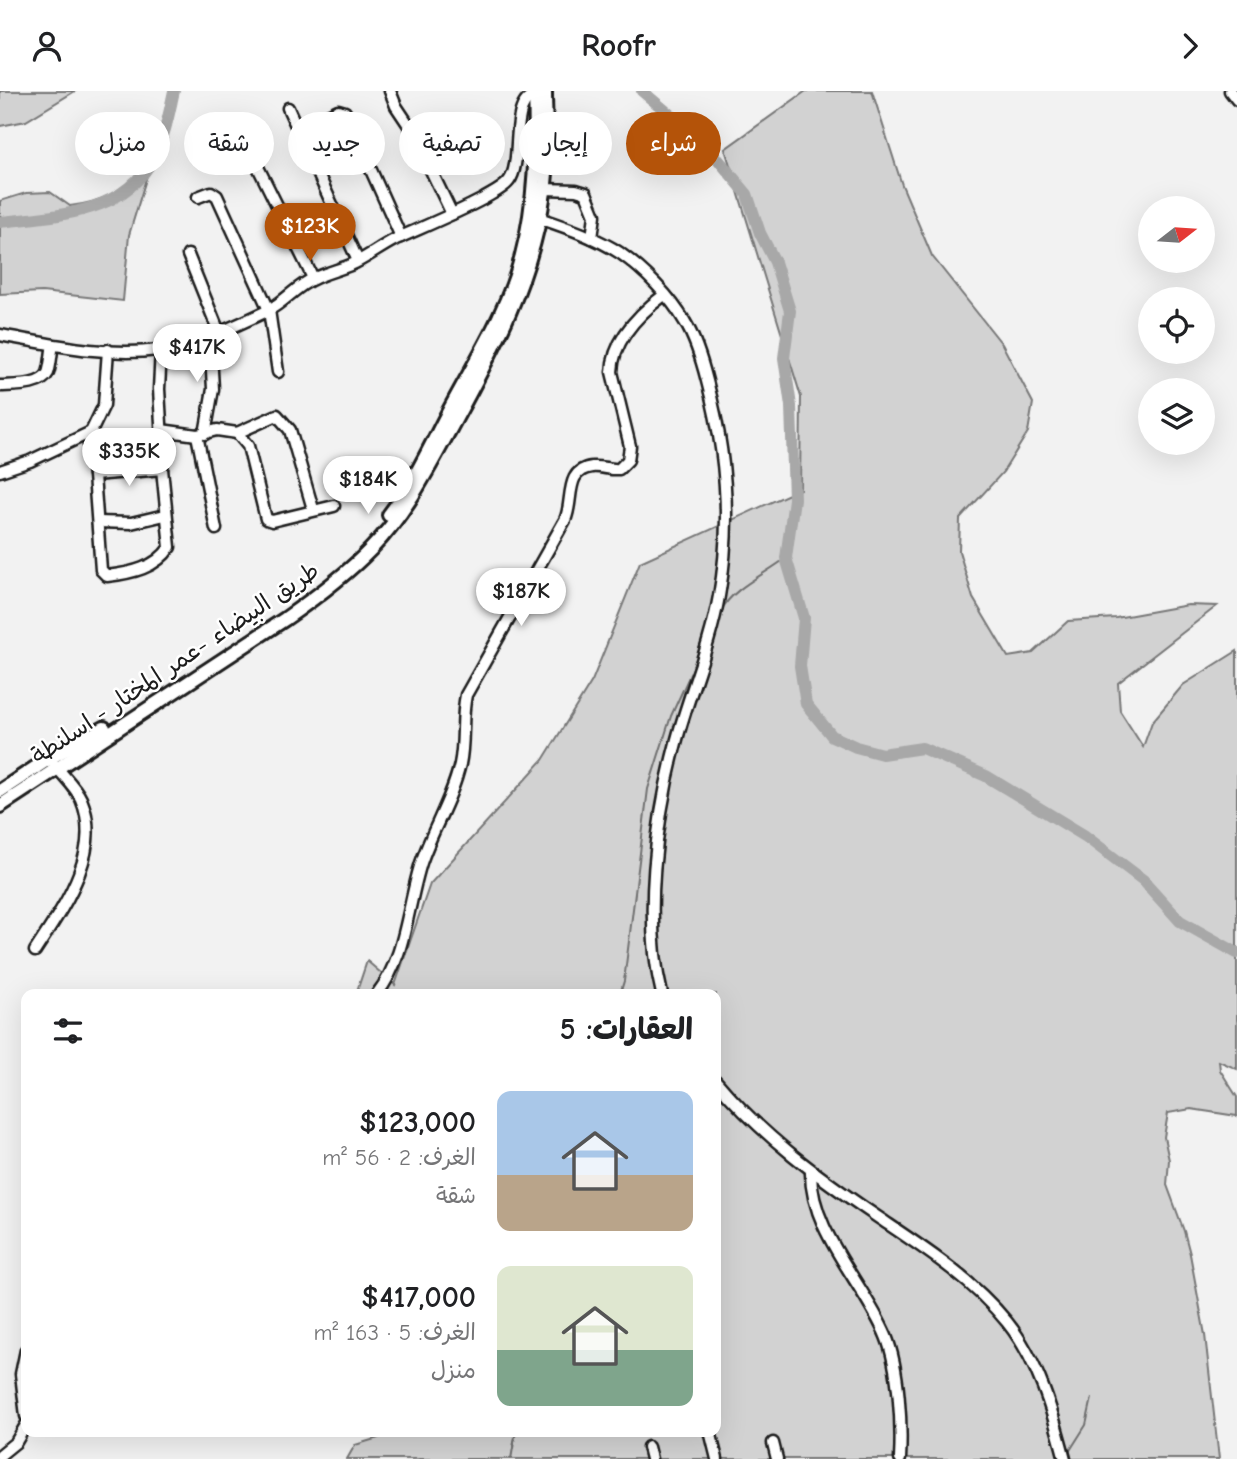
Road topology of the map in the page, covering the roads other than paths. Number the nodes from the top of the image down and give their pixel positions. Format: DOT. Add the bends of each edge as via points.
graph roads {
  1 [pos="390,91"];
  2 [pos="1230,91"];
  3 [pos="540,93"];
  4 [pos="1237,100"];
  5 [pos="288,108"];
  6 [pos="290,112"];
  7 [pos="262,175"];
  8 [pos="319,175"];
  9 [pos="373,175"];
  10 [pos="544,190"];
  11 [pos="198,197"];
  12 [pos="452,214"];
  13 [pos="535,217"];
  14 [pos="401,237"];
  15 [pos="592,238"];
  16 [pos="188,255"];
  17 [pos="358,261"];
  18 [pos="313,278"];
  19 [pos="664,295"];
  20 [pos="269,310"];
  21 [pos="215,334"];
  22 [pos="0,335"];
  23 [pos="53,345"];
  24 [pos="108,350"];
  25 [pos="161,350"];
  26 [pos="278,372"];
  27 [pos="0,386"];
  28 [pos="161,430"];
  29 [pos="90,432"];
  30 [pos="237,433"];
  31 [pos="201,435"];
  32 [pos="162,469"];
  33 [pos="0,471"];
  34 [pos="94,475"];
  35 [pos="334,506"];
  36 [pos="313,509"];
  37 [pos="165,515"];
  38 [pos="98,522"];
  39 [pos="216,529"];
  40 [pos="53,763"];
  41 [pos="0,791"];
  42 [pos="0,806"];
  43 [pos="35,951"];
  44 [pos="381,989"];
  45 [pos="661,989"];
  46 [pos="721,1087"];
  47 [pos="811,1170"];
  48 [pos="21,1434"];
  49 [pos="712,1437"];
  50 [pos="773,1443"];
  51 [pos="648,1447"];
  52 [pos="0,1455"];
  53 [pos="651,1459"];
  54 [pos="717,1459"];
  55 [pos="776,1459"];
  56 [pos="900,1459"];
  57 [pos="1065,1459"];
  1 -- 12 [label="street"];
  2 -- 4 [label="street"];
  3 -- 10 [label="main road, طريق البيضاء -عمر المختار - اسلنطة"];
  3 -- 12 [label="street" via="521,108 509,182"];
  3 -- 13 [label="main road, طريق البيضاء -عمر المختار - اسلنطة"];
  5 -- 6 [label="street"];
  7 -- 18 [label="street"];
  8 -- 17 [label="street"];
  9 -- 14 [label="street"];
  10 -- 13 [label="main road, طريق البيضاء -عمر المختار - اسلنطة"];
  10 -- 15 [label="street" via="586,193 596,215"];
  11 -- 20 [label="street" via="211,192 217,196"];
  12 -- 14 [label="street"];
  13 -- 15 [label="street"];
  13 -- 40 [label="main road, طريق البيضاء -عمر المختار - اسلنطة" via="513,285 492,329 406,491 364,546 279,615"];
  14 -- 17 [label="street"];
  15 -- 19 [label="street" via="622,254"];
  16 -- 21 [label="street"];
  17 -- 18 [label="street"];
  18 -- 20 [label="street"];
  19 -- 44 [label="street" via="644,310 612,359 630,446 628,460 620,469 588,467 572,479 565,520 466,695 459,768 421,862 394,970"];
  19 -- 45 [label="street" via="685,320 702,359 726,494 720,594 676,742 659,821 654,937"];
  20 -- 21 [label="street"];
  20 -- 26 [label="street"];
  21 -- 25 [label="street"];
  21 -- 31 [label="street" via="213,389"];
  22 -- 23 [label="street"];
  23 -- 24 [label="street"];
  23 -- 27 [label="street" via="43,380"];
  24 -- 25 [label="street"];
  24 -- 29 [label="street" via="104,405"];
  25 -- 28 [label="street"];
  28 -- 31 [label="street"];
  28 -- 32 [label="street"];
  29 -- 33 [label="street"];
  29 -- 34 [label="street"];
  30 -- 31 [label="street" via="217,430"];
  30 -- 36 [label="street" via="248,446 266,519"];
  30 -- 36 [label="street" via="277,415 290,430"];
  31 -- 39 [label="street"];
  32 -- 34 [label="street"];
  32 -- 37 [label="street"];
  34 -- 38 [label="street"];
  35 -- 36 [label="street"];
  37 -- 38 [label="street" via="131,523"];
  37 -- 38 [label="street" via="171,541 164,555 153,565 107,576 101,570"];
  40 -- 41 [label="main road, طريق البيضاء -عمر المختار - اسلنطة"];
  40 -- 42 [label="main road, طريق البيضاء -عمر المختار - اسلنطة"];
  40 -- 43 [label="street" via="82,802 86,842 72,893"];
  46 -- 47 [label="street" via="751,1120"];
  47 -- 56 [label="street" via="823,1222 886,1337 895,1373"];
  47 -- 57 [label="street" via="964,1278 1008,1323 1035,1369"];
  48 -- 52 [label="street"];
  49 -- 54 [label="street"];
  50 -- 55 [label="street"];
  51 -- 53 [label="street"];
}
